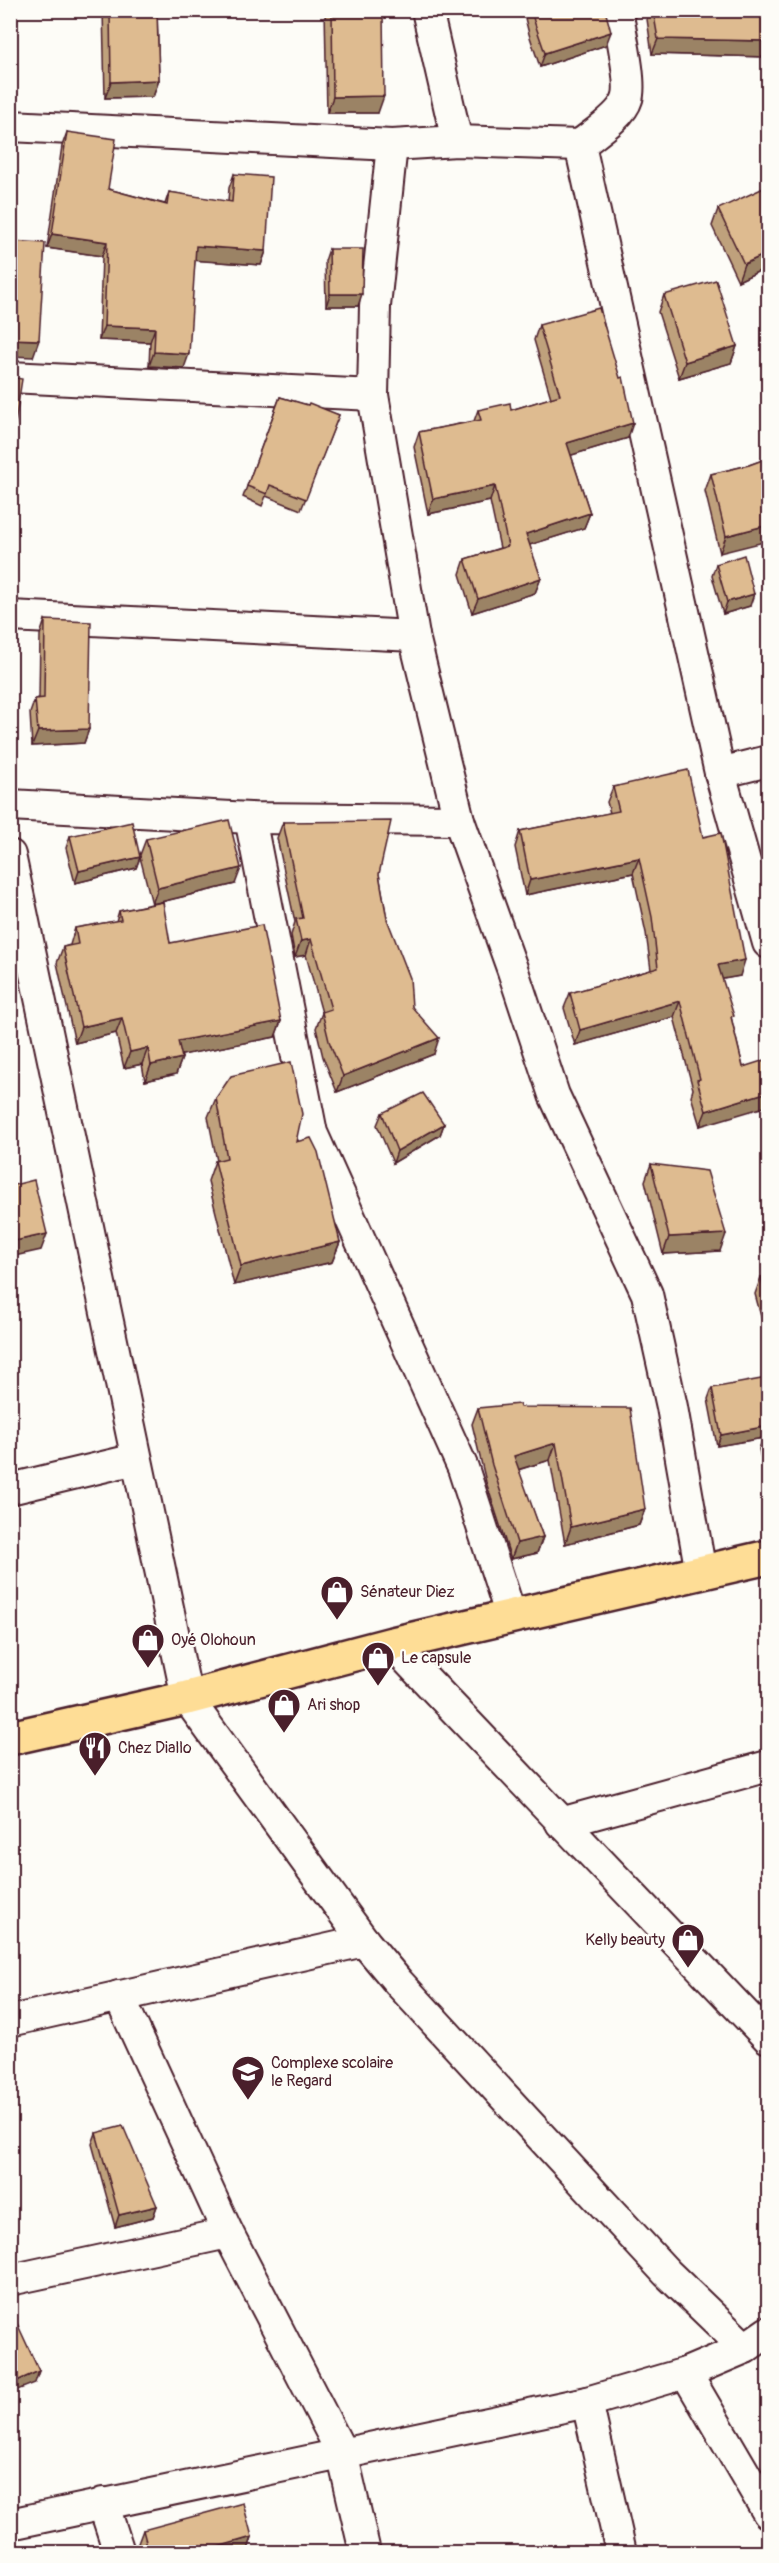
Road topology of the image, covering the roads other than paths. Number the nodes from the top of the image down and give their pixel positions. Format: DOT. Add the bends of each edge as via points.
graph roads {
  1 [pos="427,10"];
  2 [pos="617,10"];
  3 [pos="10,126"];
  4 [pos="457,141"];
  5 [pos="392,145"];
  6 [pos="580,145"];
  7 [pos="10,377"];
  8 [pos="373,396"];
  9 [pos="10,616"];
  10 [pos="414,636"];
  11 [pos="768,761"];
  12 [pos="720,773"];
  13 [pos="10,805"];
  14 [pos="250,818"];
  15 [pos="459,820"];
  16 [pos="10,855"];
  17 [pos="768,943"];
  18 [pos="136,1459"];
  19 [pos="10,1489"];
  20 [pos="768,1557"];
  21 [pos="701,1573"];
  22 [pos="511,1616"];
  23 [pos="392,1644"];
  24 [pos="187,1698"];
  25 [pos="10,1738"];
  26 [pos="768,1766"];
  27 [pos="561,1823"];
  28 [pos="364,1941"];
  29 [pos="118,1996"];
  30 [pos="756,2007"];
  31 [pos="10,2021"];
  32 [pos="768,2038"];
  33 [pos="228,2233"];
  34 [pos="10,2280"];
  35 [pos="757,2340"];
  36 [pos="686,2373"];
  37 [pos="588,2402"];
  38 [pos="342,2453"];
  39 [pos="103,2503"];
  40 [pos="768,2513"];
  41 [pos="10,2524"];
  42 [pos="119,2553"];
  43 [pos="365,2553"];
  44 [pos="621,2553"];
  1 -- 4 [label="street"];
  2 -- 6 [label="street" via="628,99 608,123"];
  3 -- 5 [label="street"];
  4 -- 5 [label="street"];
  4 -- 6 [label="street"];
  5 -- 8 [label="street" via="375,306"];
  6 -- 12 [label="street"];
  7 -- 8 [label="street"];
  8 -- 10 [label="street"];
  9 -- 10 [label="street"];
  10 -- 15 [label="street"];
  11 -- 12 [label="street"];
  12 -- 17 [label="street"];
  13 -- 14 [label="street"];
  14 -- 15 [label="street"];
  14 -- 22 [label="street" via="312,1133 464,1468"];
  15 -- 21 [label="street" via="554,1095 647,1294 672,1407"];
  16 -- 18 [label="street"];
  18 -- 19 [label="street"];
  18 -- 24 [label="street"];
  20 -- 21 [label="main road"];
  21 -- 22 [label="main road"];
  22 -- 23 [label="main road"];
  23 -- 24 [label="main road"];
  23 -- 27 [label="street"];
  24 -- 25 [label="main road"];
  24 -- 28 [label="street"];
  26 -- 27 [label="street"];
  27 -- 30 [label="street"];
  28 -- 29 [label="street"];
  28 -- 35 [label="street" via="667,2273"];
  29 -- 31 [label="street"];
  29 -- 33 [label="street"];
  30 -- 32 [label="street"];
  33 -- 34 [label="street"];
  33 -- 38 [label="street"];
  35 -- 36 [label="street"];
  36 -- 37 [label="street"];
  36 -- 40 [label="street"];
  37 -- 38 [label="street"];
  37 -- 44 [label="street"];
  38 -- 39 [label="street"];
  38 -- 43 [label="street"];
  39 -- 41 [label="street"];
  39 -- 42 [label="street"];
}
